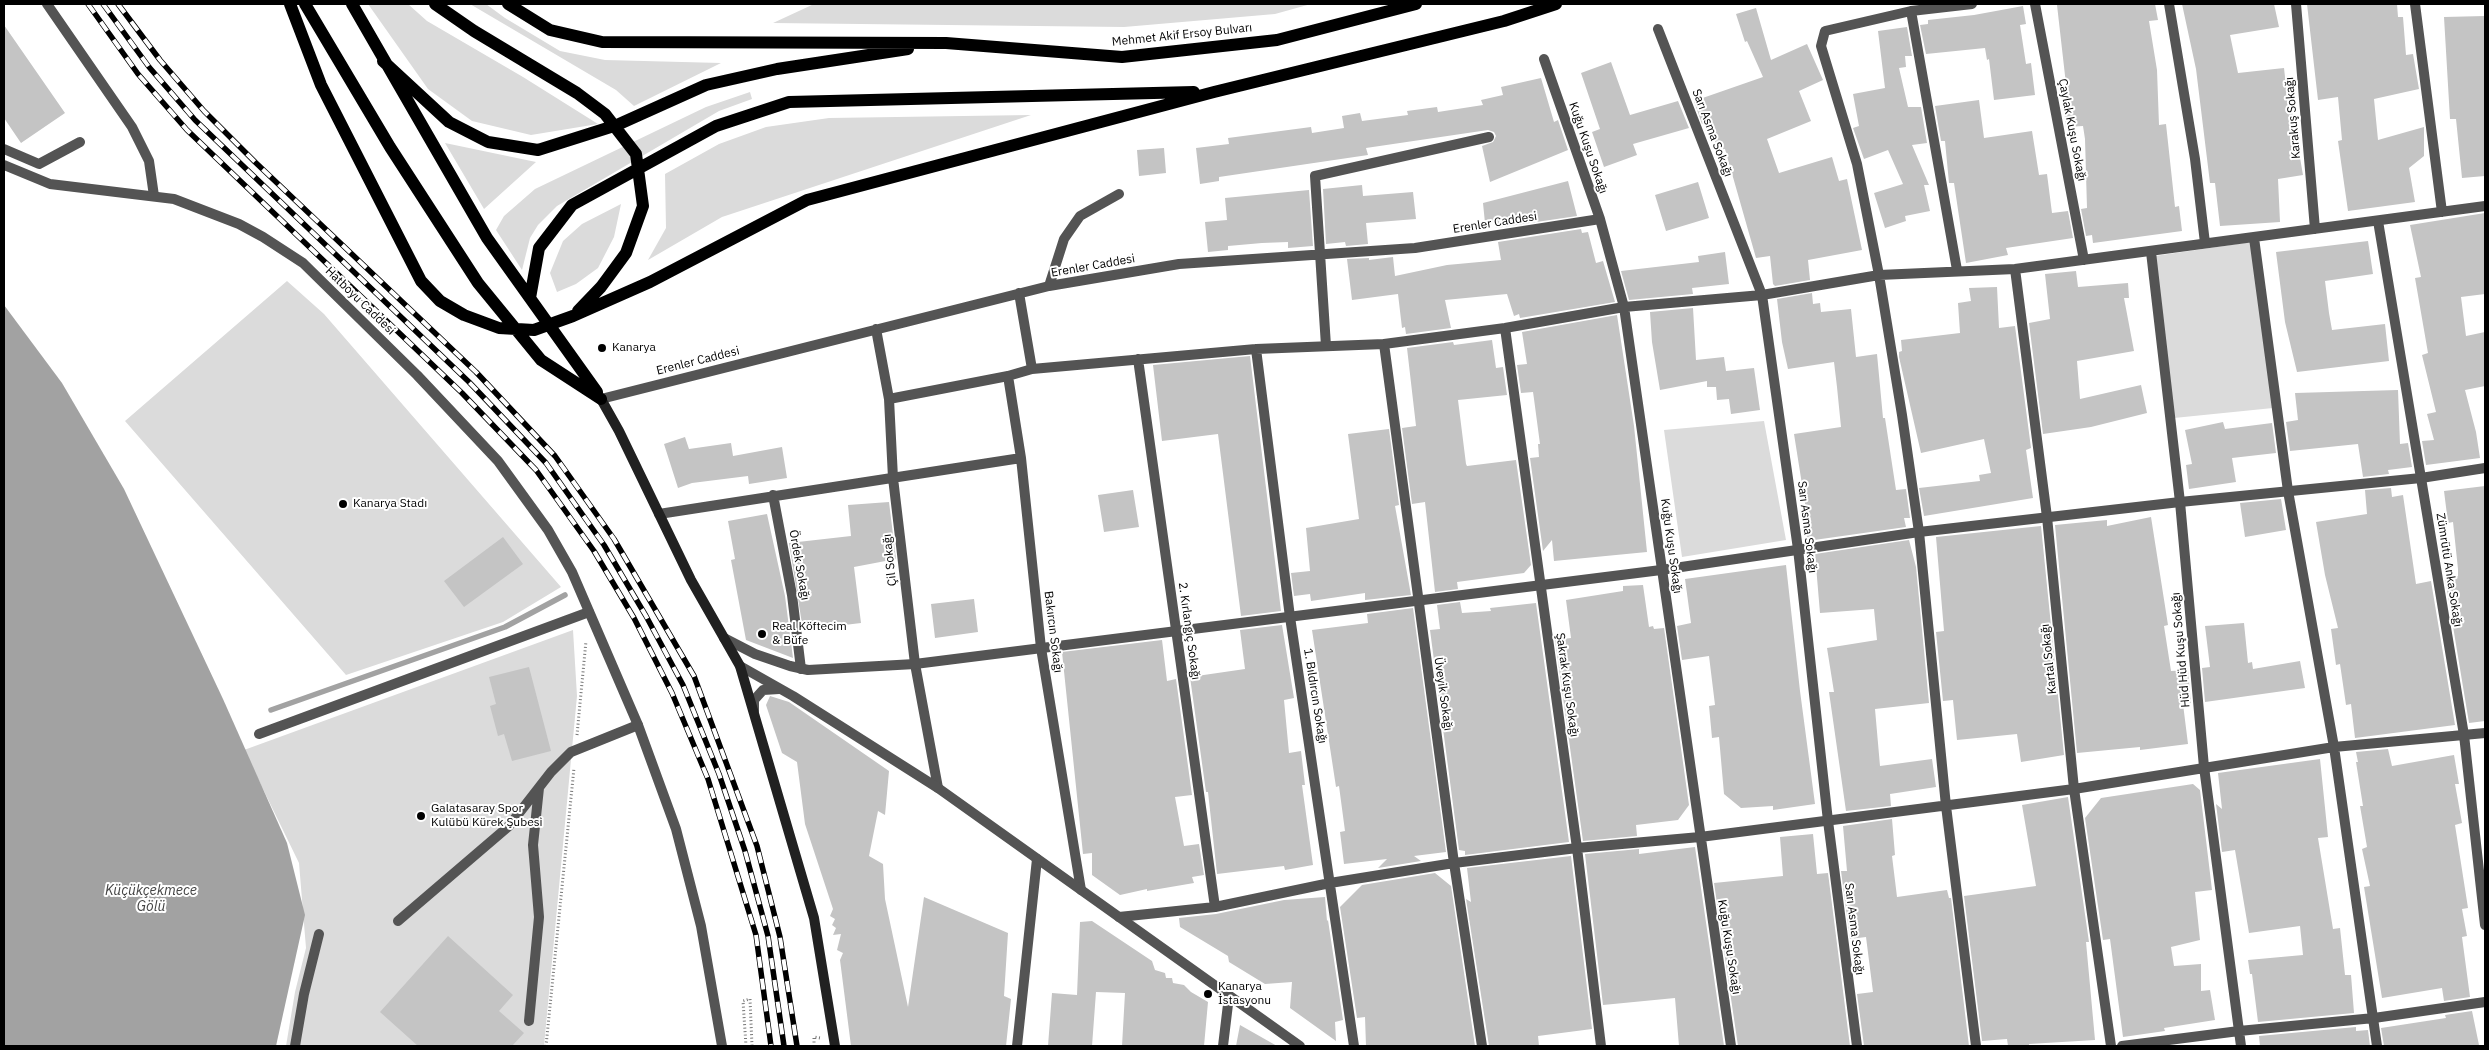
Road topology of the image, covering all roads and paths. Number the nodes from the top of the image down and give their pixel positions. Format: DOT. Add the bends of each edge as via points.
graph roads {
  1 [pos="47,4"];
  2 [pos="290,4"];
  3 [pos="305,4"];
  4 [pos="352,4"];
  5 [pos="435,4"];
  6 [pos="508,4"];
  7 [pos="1416,4"];
  8 [pos="1556,4"];
  9 [pos="1972,4"];
  10 [pos="2035,4"];
  11 [pos="2169,4"];
  12 [pos="2296,4"];
  13 [pos="2415,4"];
  14 [pos="1912,11"];
  15 [pos="1658,28"];
  16 [pos="946,44"];
  17 [pos="1544,59"];
  18 [pos="383,61"];
  19 [pos="1214,92"];
  20 [pos="1489,137"];
  21 [pos="80,142"];
  22 [pos="4,149"];
  23 [pos="4,165"];
  24 [pos="1119,194"];
  25 [pos="154,196"];
  26 [pos="2485,206"];
  27 [pos="2442,212"];
  28 [pos="1600,219"];
  29 [pos="2378,221"];
  30 [pos="2315,230"];
  31 [pos="2254,238"];
  32 [pos="2205,243"];
  33 [pos="2151,252"];
  34 [pos="1320,254"];
  35 [pos="2084,260"];
  36 [pos="2016,269"];
  37 [pos="1957,270"];
  38 [pos="1879,275"];
  39 [pos="1049,286"];
  40 [pos="1019,293"];
  41 [pos="1762,295"];
  42 [pos="530,298"];
  43 [pos="1624,307"];
  44 [pos="573,316"];
  45 [pos="1505,328"];
  46 [pos="876,329"];
  47 [pos="1384,344"];
  48 [pos="1326,346"];
  49 [pos="1256,349"];
  50 [pos="1138,359"];
  51 [pos="1032,369"];
  52 [pos="1008,376"];
  53 [pos="601,398"];
  54 [pos="889,399"];
  55 [pos="1021,458"];
  56 [pos="2485,468"];
  57 [pos="894,478"];
  58 [pos="2422,478"];
  59 [pos="2288,491"];
  60 [pos="773,496"];
  61 [pos="2180,502"];
  62 [pos="659,514"];
  63 [pos="2047,518"];
  64 [pos="1919,532"];
  65 [pos="1798,549"];
  66 [pos="1662,570"];
  67 [pos="1540,585"];
  68 [pos="1417,601"];
  69 [pos="588,612"];
  70 [pos="1290,617"];
  71 [pos="1176,631"];
  72 [pos="724,638"];
  73 [pos="1041,648"];
  74 [pos="914,664"];
  75 [pos="740,666"];
  76 [pos="801,668"];
  77 [pos="782,690"];
  78 [pos="754,712"];
  79 [pos="638,725"];
  80 [pos="259,734"];
  81 [pos="2485,734"];
  82 [pos="2464,735"];
  83 [pos="2334,747"];
  84 [pos="576,750"];
  85 [pos="2204,767"];
  86 [pos="539,788"];
  87 [pos="938,788"];
  88 [pos="2074,789"];
  89 [pos="1946,806"];
  90 [pos="1828,821"];
  91 [pos="1700,837"];
  92 [pos="1577,848"];
  93 [pos="1037,859"];
  94 [pos="1454,863"];
  95 [pos="1330,883"];
  96 [pos="1081,890"];
  97 [pos="1214,907"];
  98 [pos="1119,917"];
  99 [pos="398,921"];
  100 [pos="2485,925"];
  101 [pos="319,934"];
  102 [pos="1230,996"];
  103 [pos="2485,1002"];
  104 [pos="2374,1018"];
  105 [pos="529,1021"];
  106 [pos="2239,1031"];
  107 [pos="814,1037"];
  108 [pos="295,1046"];
  109 [pos="546,1046"];
  110 [pos="722,1046"];
  111 [pos="746,1046"];
  112 [pos="752,1046"];
  113 [pos="814,1046"];
  114 [pos="835,1046"];
  115 [pos="1017,1046"];
  116 [pos="1223,1046"];
  117 [pos="1300,1046"];
  118 [pos="1354,1046"];
  119 [pos="1482,1046"];
  120 [pos="1601,1046"];
  121 [pos="1731,1046"];
  122 [pos="1857,1046"];
  123 [pos="1976,1046"];
  124 [pos="2111,1046"];
  125 [pos="2122,1046"];
  126 [pos="2241,1046"];
  127 [pos="2377,1046"];
  1 -- 25 [label="street" via="132,126 149,161"];
  2 -- 44 [label="main road" via="321,85 420,280 440,301 464,315 499,328 534,330"];
  3 -- 53 [label="main road" via="390,147 478,283 541,360"];
  4 -- 18 [label="main road"];
  5 -- 44 [label="main road" via="606,114 636,154 643,206 626,253 601,287"];
  6 -- 16 [label="main road" via="550,30 602,42"];
  7 -- 16 [label="main road, Mehmet Akif Ersoy Bulvarı" via="1277,40 1122,58"];
  8 -- 19 [label="main road" via="1504,21"];
  9 -- 14 [label="street"];
  10 -- 35 [label="street, Çaylak Kuşu Sokağı"];
  11 -- 32 [label="street" via="2195,159"];
  12 -- 30 [label="street, Karakuş Sokağı"];
  13 -- 27 [label="street"];
  14 -- 37 [label="street"];
  14 -- 38 [label="street" via="1825,31 1820,46 1857,164"];
  15 -- 41 [label="street, Sarı Asma Sokağı"];
  16 -- 18 [label="main road" via="777,70 706,86 617,125 538,150 488,142 449,122"];
  17 -- 28 [label="street, Kuğu Kuşu Sokağı"];
  18 -- 42 [label="main road" via="487,238"];
  19 -- 42 [label="main road" via="789,102 716,126 572,205 539,248"];
  19 -- 44 [label="main road" via="807,200 650,282"];
  20 -- 34 [label="street" via="1315,176"];
  21 -- 22 [label="street" via="39,164"];
  23 -- 25 [label="street, Hatboyu Caddesi" via="50,184"];
  24 -- 39 [label="street" via="1080,216 1064,239"];
  25 -- 69 [label="street, Hatboyu Caddesi" via="174,199 239,224 303,263 417,375 498,461 548,530 572,572"];
  26 -- 27 [label="street"];
  27 -- 29 [label="street"];
  28 -- 34 [label="street, Erenler Caddesi" via="1414,248"];
  28 -- 43 [label="street, Kuğu Kuşu Sokağı"];
  29 -- 30 [label="street"];
  29 -- 58 [label="street, Zümrütü Anka Sokağı"];
  30 -- 31 [label="street"];
  31 -- 32 [label="street"];
  31 -- 59 [label="street"];
  32 -- 33 [label="street"];
  33 -- 35 [label="street"];
  33 -- 61 [label="street, Hüd Hüd Kuşu Sokağı"];
  34 -- 39 [label="street, Erenler Caddesi" via="1179,264"];
  34 -- 48 [label="street"];
  35 -- 36 [label="street"];
  36 -- 37 [label="street"];
  36 -- 63 [label="street, Kartal Sokağı"];
  37 -- 38 [label="street"];
  38 -- 41 [label="street"];
  38 -- 64 [label="street"];
  39 -- 40 [label="street, Erenler Caddesi"];
  40 -- 46 [label="street, Erenler Caddesi"];
  40 -- 51 [label="street"];
  41 -- 43 [label="street"];
  41 -- 65 [label="street, Sarı Asma Sokağı"];
  42 -- 53 [label="main road"];
  43 -- 45 [label="street"];
  43 -- 66 [label="street, Kuğu Kuşu Sokağı"];
  45 -- 47 [label="street"];
  45 -- 67 [label="street, Şakrak Kuşu Sokağı"];
  46 -- 53 [label="street, Erenler Caddesi"];
  46 -- 54 [label="street, Çil Sokağı"];
  47 -- 48 [label="street"];
  47 -- 68 [label="street, Üveyik Sokağı"];
  48 -- 49 [label="street"];
  49 -- 50 [label="street"];
  49 -- 70 [label="street, 1. Bıldırcın Sokağı"];
  50 -- 51 [label="street"];
  50 -- 71 [label="street, 2. Kırlangıç Sokağı"];
  51 -- 52 [label="street"];
  52 -- 54 [label="street"];
  52 -- 55 [label="street, Bakırcın Sokağı"];
  53 -- 62 [label="main road"];
  54 -- 57 [label="street, Çil Sokağı"];
  55 -- 57 [label="street"];
  55 -- 73 [label="street, Bakırcın Sokağı"];
  56 -- 58 [label="street"];
  57 -- 60 [label="street"];
  57 -- 74 [label="street, Çil Sokağı"];
  58 -- 59 [label="street"];
  58 -- 82 [label="street, Zümrütü Anka Sokağı"];
  59 -- 61 [label="street"];
  59 -- 83 [label="street"];
  60 -- 62 [label="street"];
  60 -- 76 [label="street, Ördek Sokağı" via="792,595"];
  61 -- 63 [label="street"];
  61 -- 85 [label="street, Hüd Hüd Kuşu Sokağı"];
  62 -- 72 [label="main road"];
  63 -- 64 [label="street"];
  63 -- 88 [label="street, Kartal Sokağı"];
  64 -- 65 [label="street"];
  64 -- 89 [label="street"];
  65 -- 66 [label="street"];
  65 -- 90 [label="street, Sarı Asma Sokağı"];
  66 -- 67 [label="street"];
  66 -- 91 [label="street, Kuğu Kuşu Sokağı"];
  67 -- 68 [label="street"];
  67 -- 92 [label="street, Şakrak Kuşu Sokağı"];
  68 -- 70 [label="street"];
  68 -- 94 [label="street, Üveyik Sokağı"];
  69 -- 79 [label="street, Hatboyu Caddesi"];
  69 -- 80 [label="street"];
  69 -- 84 [label="path"];
  70 -- 71 [label="street"];
  70 -- 95 [label="street, 1. Bıldırcın Sokağı"];
  71 -- 73 [label="street"];
  71 -- 97 [label="street, 2. Kırlangıç Sokağı"];
  72 -- 75 [label="main road"];
  72 -- 76 [label="street" via="756,654"];
  73 -- 74 [label="street"];
  73 -- 96 [label="street, Bakırcın Sokağı"];
  74 -- 76 [label="street"];
  74 -- 87 [label="street, Çil Sokağı"];
  75 -- 77 [label="street"];
  75 -- 78 [label="main road"];
  77 -- 78 [label="street" via="763,690 754,700"];
  77 -- 87 [label="street"];
  78 -- 114 [label="main road" via="814,918"];
  79 -- 84 [label="street"];
  79 -- 110 [label="street, Hatboyu Caddesi" via="676,829 701,926"];
  81 -- 82 [label="street"];
  82 -- 83 [label="street"];
  82 -- 100 [label="street, Zümrütü Anka Sokağı"];
  83 -- 85 [label="street"];
  83 -- 104 [label="street"];
  84 -- 86 [label="street"];
  84 -- 109 [label="path"];
  85 -- 88 [label="street"];
  85 -- 106 [label="street, Hüd Hüd Kuşu Sokağı"];
  86 -- 99 [label="street" via="509,826"];
  86 -- 105 [label="street" via="533,845 539,916"];
  87 -- 93 [label="street"];
  88 -- 89 [label="street"];
  88 -- 124 [label="street, Kartal Sokağı"];
  89 -- 90 [label="street"];
  89 -- 123 [label="street"];
  90 -- 91 [label="street"];
  90 -- 122 [label="street, Sarı Asma Sokağı"];
  91 -- 92 [label="street"];
  91 -- 121 [label="street, Kuğu Kuşu Sokağı"];
  92 -- 94 [label="street"];
  92 -- 120 [label="street, Şakrak Kuşu Sokağı"];
  93 -- 96 [label="street"];
  93 -- 115 [label="street"];
  94 -- 95 [label="street"];
  94 -- 119 [label="street, Üveyik Sokağı"];
  95 -- 97 [label="street"];
  95 -- 118 [label="street, 1. Bıldırcın Sokağı"];
  96 -- 98 [label="street"];
  97 -- 98 [label="street"];
  98 -- 102 [label="street"];
  101 -- 108 [label="street"];
  102 -- 116 [label="street"];
  102 -- 117 [label="street"];
  103 -- 104 [label="street"];
  104 -- 106 [label="street"];
  104 -- 127 [label="street"];
  106 -- 125 [label="street"];
  106 -- 126 [label="street, Hüd Hüd Kuşu Sokağı"];
  107 -- 113 [label="path"];
  111 -- 112 [label="path" via="742,1001 750,999"];
}
